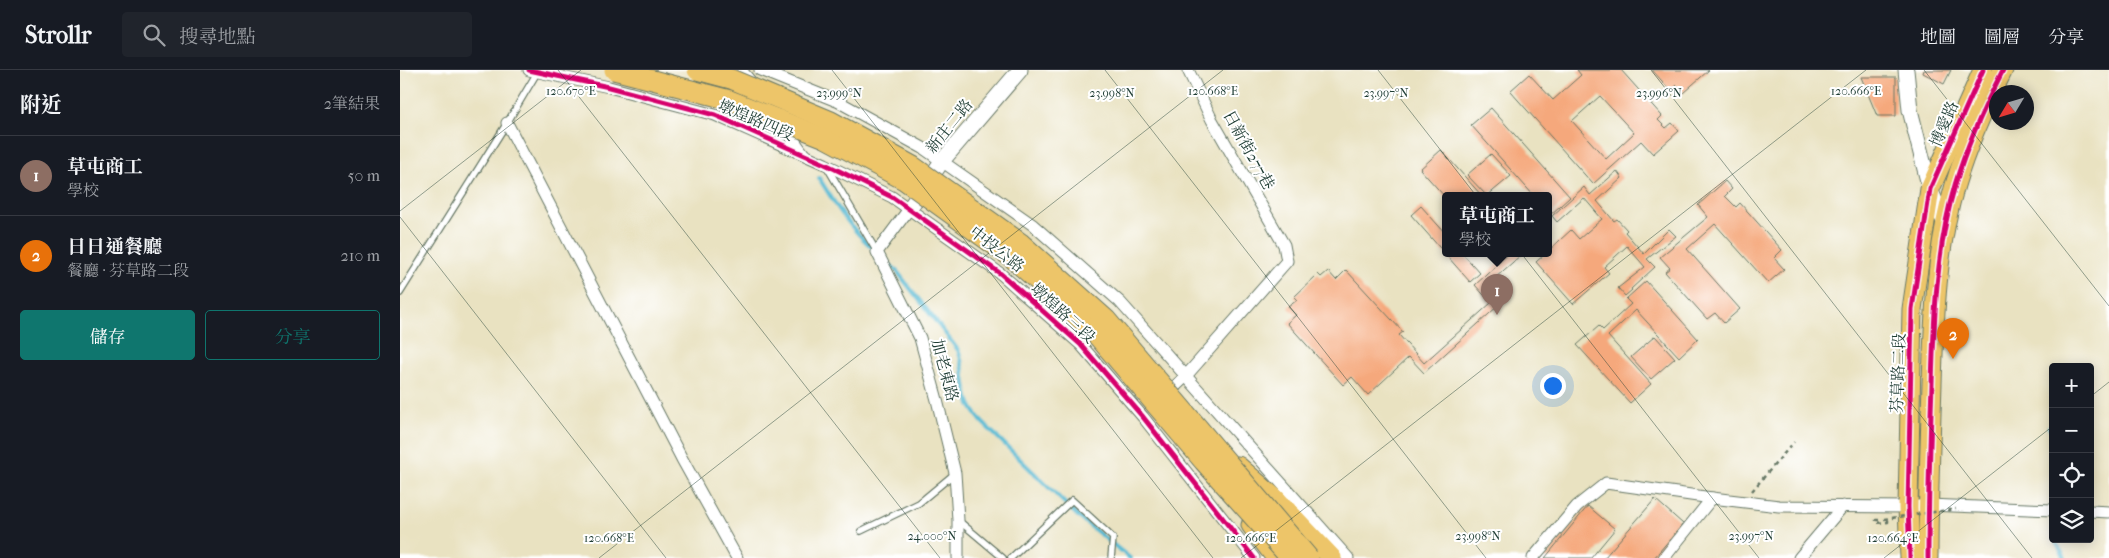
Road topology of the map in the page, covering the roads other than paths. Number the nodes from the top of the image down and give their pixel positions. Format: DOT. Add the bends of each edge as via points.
graph roads {
  1 [pos="614,70"];
  2 [pos="697,70"];
  3 [pos="741,70"];
  4 [pos="760,70"];
  5 [pos="1020,70"];
  6 [pos="1188,70"];
  7 [pos="1906,70"];
  8 [pos="1983,70"];
  9 [pos="2003,70"];
  10 [pos="535,71"];
  11 [pos="507,123"];
  12 [pos="804,154"];
  13 [pos="942,161"];
  14 [pos="825,164"];
  15 [pos="1930,189"];
  16 [pos="909,209"];
  17 [pos="1945,224"];
  18 [pos="877,252"];
  19 [pos="400,292"];
  20 [pos="1185,377"];
  21 [pos="1143,417"];
  22 [pos="1215,446"];
  23 [pos="1204,462"];
  24 [pos="954,473"];
  25 [pos="1712,498"];
  26 [pos="1928,505"];
  27 [pos="1843,506"];
  28 [pos="1908,506"];
  29 [pos="2049,510"];
  30 [pos="2094,511"];
  31 [pos="2109,512"];
  32 [pos="958,520"];
  33 [pos="861,532"];
  34 [pos="737,558"];
  35 [pos="958,558"];
  36 [pos="1003,558"];
  37 [pos="1011,558"];
  38 [pos="1112,558"];
  39 [pos="1254,558"];
  40 [pos="1276,558"];
  41 [pos="1290,558"];
  42 [pos="1309,558"];
  43 [pos="1332,558"];
  44 [pos="1348,558"];
  45 [pos="1533,558"];
  46 [pos="1664,558"];
  47 [pos="1799,558"];
  48 [pos="1910,558"];
  49 [pos="1928,558"];
  1 -- 23 [label="main road, 中投公路, bridge" via="730,100 825,138 904,180 1012,258 1093,331"];
  2 -- 22 [label="main road, 中投公路, bridge" via="731,79 831,121 913,166 1020,243 1106,319"];
  3 -- 12 [label="street"];
  4 -- 13 [label="street" via="839,102"];
  5 -- 13 [label="street, 新庄二路"];
  6 -- 20 [label="street, 日新街277巷" via="1212,120 1284,245 1287,261"];
  7 -- 15 [label="street, 芬草路二段" via="1910,110"];
  8 -- 15 [label="main road, 博愛路"];
  9 -- 17 [label="main road, 博愛路" via="1984,108 1955,184"];
  10 -- 11 [label="lane"];
  10 -- 12 [label="street, 墩煌路四段" via="716,115"];
  11 -- 19 [label="lane"];
  11 -- 34 [label="street"];
  12 -- 14 [label="street, 墩煌路四段"];
  13 -- 16 [label="street, 新庄二路"];
  13 -- 20 [label="street" via="1033,225 1120,302"];
  14 -- 16 [label="street, 墩煌路三段" via="892,197"];
  14 -- 18 [label="lane"];
  15 -- 17 [label="street, 芬草路二段"];
  15 -- 28 [label="main road, 芬草路二段" via="1912,309"];
  16 -- 18 [label="street"];
  16 -- 21 [label="street, 墩煌路三段" via="1001,274 1081,345"];
  17 -- 26 [label="main road, 芬草路二段" via="1935,308"];
  18 -- 24 [label="street, 加老東路" via="920,338"];
  20 -- 21 [label="street"];
  20 -- 44 [label="street"];
  21 -- 39 [label="street, 墩煌路三段"];
  22 -- 42 [label="main road, 中投公路, bridge"];
  22 -- 43 [label="main road, bridge" via="1277,500"];
  23 -- 40 [label="main road, bridge"];
  23 -- 41 [label="main road, 中投公路, bridge"];
  24 -- 32 [label="street, 加老東路"];
  24 -- 33 [label="lane" via="919,503"];
  25 -- 27 [label="street" via="1779,506"];
  25 -- 45 [label="street" via="1606,483 1577,506"];
  25 -- 46 [label="street"];
  26 -- 28 [label="street"];
  26 -- 29 [label="street"];
  26 -- 49 [label="main road, 芬草路二段"];
  27 -- 28 [label="street"];
  27 -- 47 [label="street"];
  28 -- 48 [label="main road, 芬草路二段"];
  30 -- 31 [label="street"];
  32 -- 35 [label="street, 加老東路"];
  32 -- 36 [label="lane"];
  37 -- 38 [label="lane" via="1072,500 1113,538"];
}
